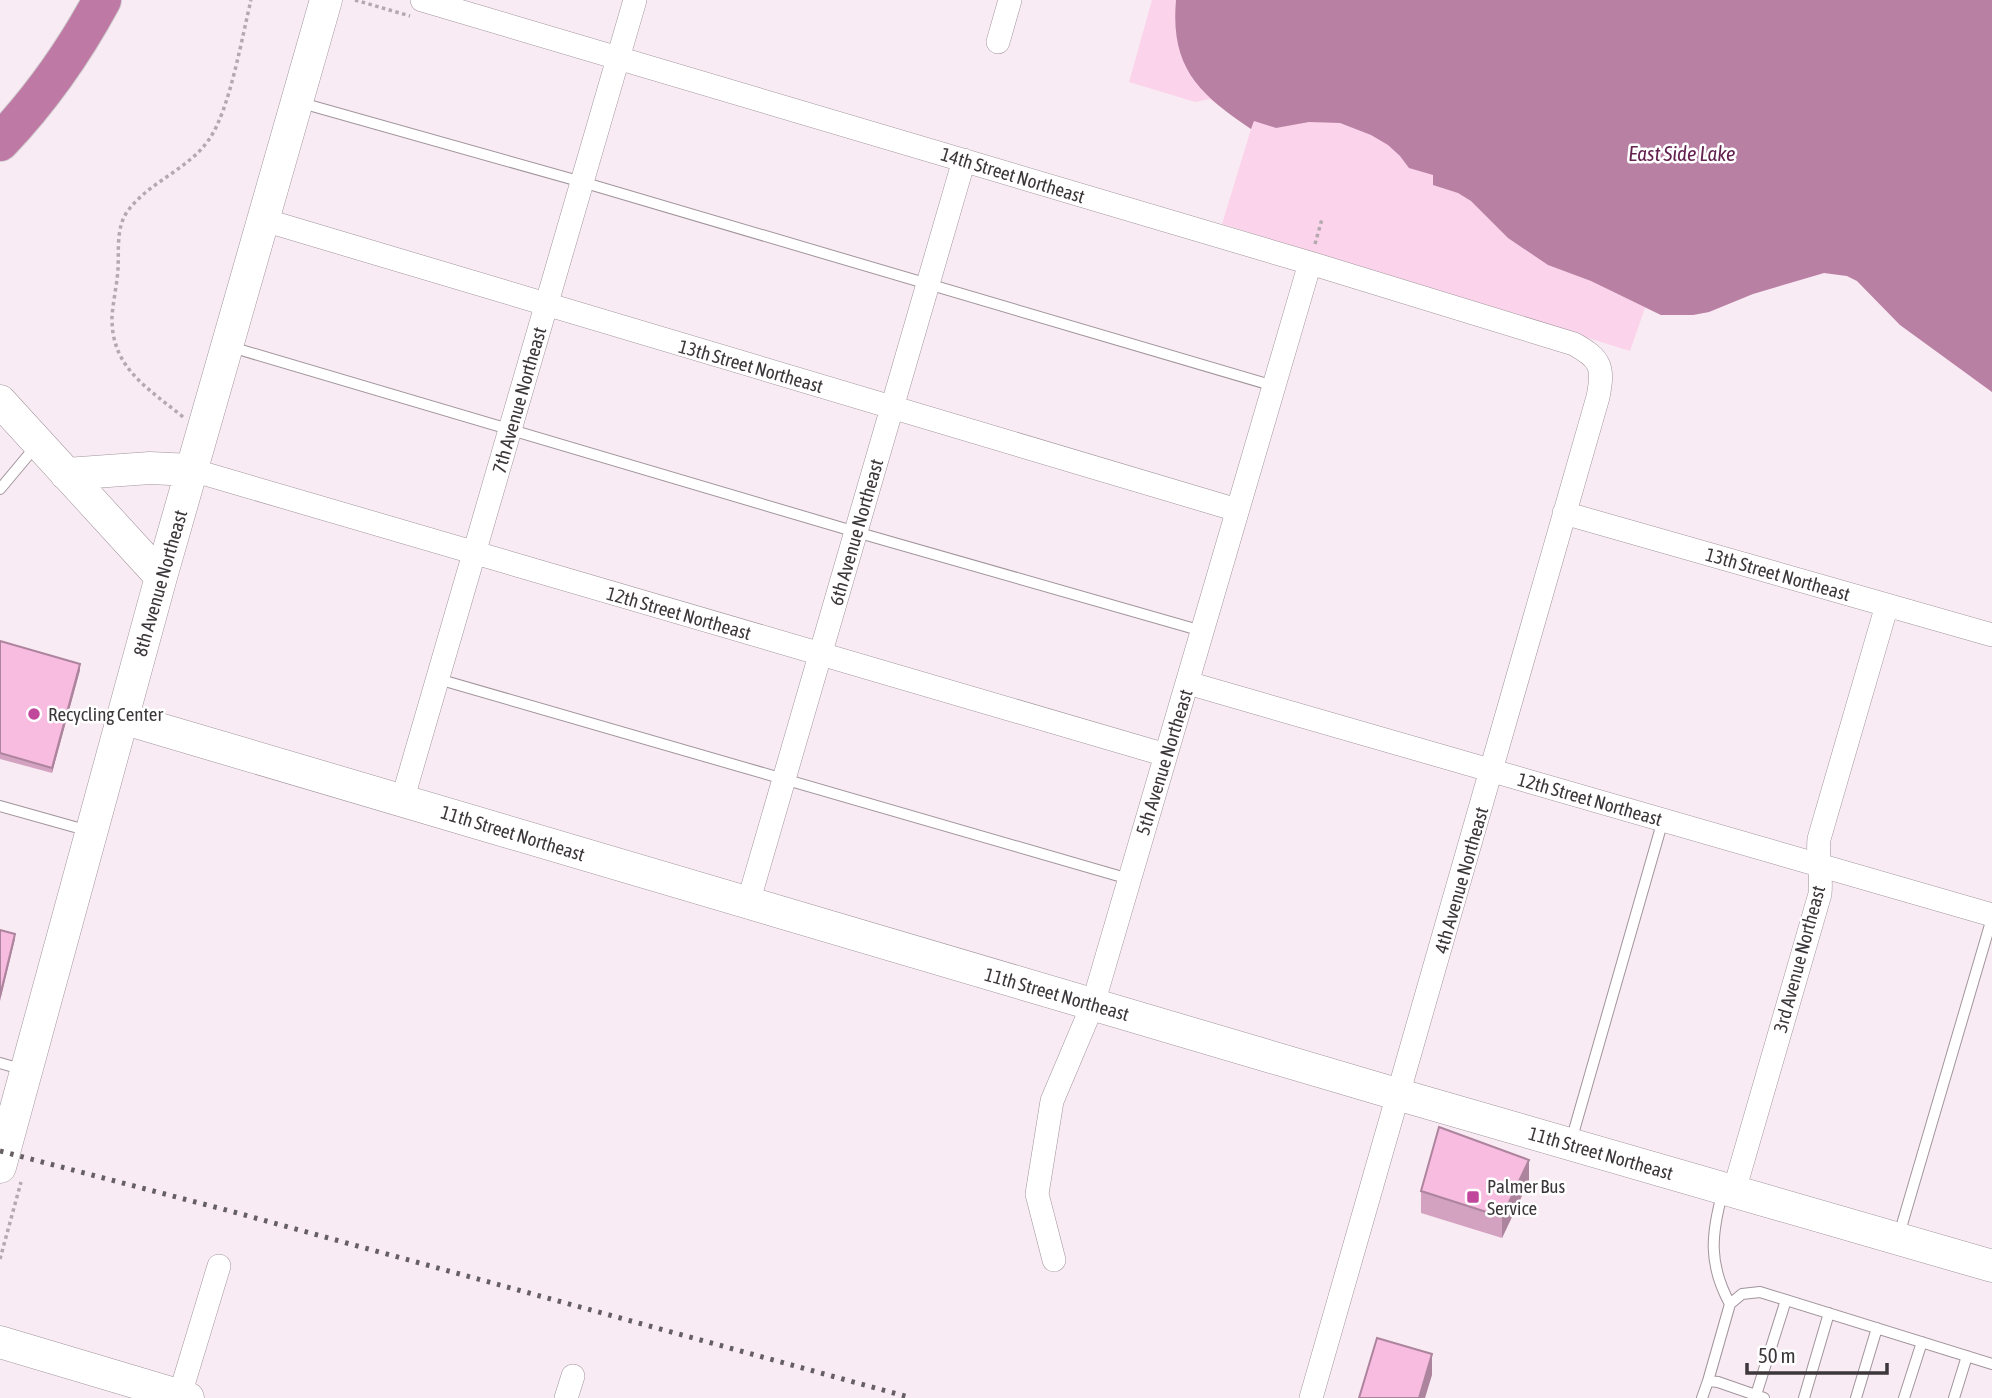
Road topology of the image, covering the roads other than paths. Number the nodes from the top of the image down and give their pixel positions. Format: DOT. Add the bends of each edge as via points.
graph roads {
  1 [pos="102,0"];
  2 [pos="326,0"];
  3 [pos="422,0"];
  4 [pos="635,0"];
  5 [pos="1010,0"];
  6 [pos="998,42"];
  7 [pos="618,58"];
  8 [pos="298,102"];
  9 [pos="0,142"];
  10 [pos="964,160"];
  11 [pos="582,182"];
  12 [pos="264,220"];
  13 [pos="1310,263"];
  14 [pos="928,284"];
  15 [pos="546,306"];
  16 [pos="228,347"];
  17 [pos="1598,362"];
  18 [pos="1274,386"];
  19 [pos="0,401"];
  20 [pos="893,407"];
  21 [pos="510,429"];
  22 [pos="202,436"];
  23 [pos="38,444"];
  24 [pos="150,468"];
  25 [pos="192,470"];
  26 [pos="66,474"];
  27 [pos="0,489"];
  28 [pos="1237,510"];
  29 [pos="1564,513"];
  30 [pos="856,532"];
  31 [pos="475,554"];
  32 [pos="161,576"];
  33 [pos="1887,605"];
  34 [pos="1202,631"];
  35 [pos="1992,635"];
  36 [pos="820,654"];
  37 [pos="438,679"];
  38 [pos="1188,683"];
  39 [pos="122,718"];
  40 [pos="1166,755"];
  41 [pos="1492,771"];
  42 [pos="783,781"];
  43 [pos="402,801"];
  44 [pos="0,806"];
  45 [pos="1663,820"];
  46 [pos="91,831"];
  47 [pos="1821,866"];
  48 [pos="1129,879"];
  49 [pos="748,903"];
  50 [pos="1992,917"];
  51 [pos="1093,1004"];
  52 [pos="13,1067"];
  53 [pos="1400,1095"];
  54 [pos="1570,1144"];
  55 [pos="12,1169"];
  56 [pos="1729,1190"];
  57 [pos="1898,1239"];
  58 [pos="1054,1260"];
  59 [pos="219,1266"];
  60 [pos="1992,1266"];
  61 [pos="1786,1300"];
  62 [pos="1730,1304"];
  63 [pos="1829,1313"];
  64 [pos="1877,1328"];
  65 [pos="0,1342"];
  66 [pos="1922,1342"];
  67 [pos="1967,1356"];
  68 [pos="1992,1364"];
  69 [pos="573,1376"];
  70 [pos="1708,1381"];
  71 [pos="182,1397"];
  72 [pos="1760,1397"];
  73 [pos="566,1398"];
  74 [pos="1311,1398"];
  75 [pos="1702,1398"];
  76 [pos="1804,1398"];
  77 [pos="1856,1398"];
  78 [pos="1904,1398"];
  79 [pos="1954,1398"];
  1 -- 9 [label="highway" via="54,79"];
  2 -- 8 [label="street, 8th Avenue Northeast"];
  3 -- 7 [label="street, 14th Street Northeast"];
  4 -- 7 [label="street, 7th Avenue Northeast"];
  5 -- 6 [label="street"];
  7 -- 10 [label="street, 14th Street Northeast"];
  7 -- 11 [label="street, 7th Avenue Northeast"];
  8 -- 11 [label="lane"];
  8 -- 12 [label="street, 8th Avenue Northeast"];
  10 -- 13 [label="street, 14th Street Northeast"];
  10 -- 14 [label="street, 6th Avenue Northeast"];
  11 -- 14 [label="lane"];
  11 -- 15 [label="street, 7th Avenue Northeast"];
  12 -- 15 [label="street, 13th Street Northeast"];
  12 -- 16 [label="street, 8th Avenue Northeast"];
  13 -- 17 [label="street, 14th Street Northeast" via="1574,344"];
  13 -- 18 [label="street, 5th Avenue Northeast"];
  14 -- 18 [label="lane"];
  14 -- 20 [label="street, 6th Avenue Northeast"];
  15 -- 20 [label="street, 13th Street Northeast"];
  15 -- 21 [label="street, 7th Avenue Northeast"];
  16 -- 21 [label="lane"];
  16 -- 22 [label="street, 8th Avenue Northeast"];
  17 -- 29 [label="street, 4th Avenue Northeast" via="1598,397"];
  18 -- 28 [label="street, 5th Avenue Northeast"];
  19 -- 23 [label="street"];
  20 -- 28 [label="street, 13th Street Northeast"];
  20 -- 30 [label="street, 6th Avenue Northeast"];
  21 -- 30 [label="lane"];
  21 -- 31 [label="street, 7th Avenue Northeast"];
  22 -- 24 [label="street"];
  22 -- 25 [label="street, 8th Avenue Northeast"];
  23 -- 26 [label="street"];
  23 -- 27 [label="lane"];
  24 -- 25 [label="street"];
  24 -- 26 [label="street"];
  25 -- 31 [label="street, 12th Street Northeast"];
  25 -- 32 [label="street, 8th Avenue Northeast"];
  26 -- 32 [label="street"];
  28 -- 34 [label="street, 5th Avenue Northeast"];
  29 -- 33 [label="street, 13th Street Northeast"];
  29 -- 41 [label="street, 4th Avenue Northeast"];
  30 -- 34 [label="lane"];
  30 -- 36 [label="street, 6th Avenue Northeast"];
  31 -- 36 [label="street, 12th Street Northeast"];
  31 -- 37 [label="street, 7th Avenue Northeast"];
  32 -- 39 [label="street, 8th Avenue Northeast"];
  33 -- 35 [label="street, 13th Street Northeast"];
  33 -- 47 [label="street, 3rd Avenue Northeast" via="1819,839"];
  34 -- 38 [label="street, 5th Avenue Northeast"];
  36 -- 40 [label="street, 12th Street Northeast"];
  36 -- 42 [label="street, 6th Avenue Northeast"];
  37 -- 42 [label="lane"];
  37 -- 43 [label="street, 7th Avenue Northeast"];
  38 -- 40 [label="street, 5th Avenue Northeast"];
  38 -- 41 [label="street, 12th Street Northeast"];
  39 -- 43 [label="street, 11th Street Northeast"];
  39 -- 46 [label="street, 8th Avenue Northeast"];
  40 -- 48 [label="street, 5th Avenue Northeast"];
  41 -- 45 [label="street, 12th Street Northeast"];
  41 -- 53 [label="street, 4th Avenue Northeast"];
  42 -- 48 [label="lane"];
  42 -- 49 [label="street, 6th Avenue Northeast"];
  43 -- 49 [label="street, 11th Street Northeast"];
  44 -- 46 [label="lane"];
  45 -- 47 [label="street, 12th Street Northeast"];
  45 -- 54 [label="lane"];
  46 -- 52 [label="street, 8th Avenue Northeast"];
  47 -- 50 [label="street, 12th Street Northeast"];
  47 -- 56 [label="street, 3rd Avenue Northeast" via="1819,894"];
  48 -- 51 [label="street, 5th Avenue Northeast"];
  49 -- 51 [label="street, 11th Street Northeast"];
  50 -- 57 [label="lane"];
  51 -- 53 [label="street, 11th Street Northeast"];
  51 -- 58 [label="street, 5th Avenue Northeast" via="1052,1101 1037,1194"];
  52 -- 55 [label="street, 8th Avenue Northeast"];
  53 -- 54 [label="street, 11th Street Northeast"];
  53 -- 74 [label="street, 4th Avenue Northeast"];
  54 -- 56 [label="street, 11th Street Northeast"];
  56 -- 57 [label="street, 11th Street Northeast"];
  56 -- 62 [label="lane" via="1715,1221 1713,1256"];
  57 -- 60 [label="street, 11th Street Northeast"];
  59 -- 71 [label="street"];
  61 -- 62 [label="lane" via="1760,1292 1742,1294"];
  61 -- 63 [label="lane"];
  61 -- 72 [label="lane"];
  62 -- 70 [label="lane"];
  63 -- 64 [label="lane"];
  63 -- 76 [label="lane"];
  64 -- 66 [label="lane"];
  64 -- 77 [label="lane"];
  65 -- 71 [label="street"];
  66 -- 67 [label="lane"];
  66 -- 78 [label="lane"];
  67 -- 68 [label="lane"];
  67 -- 79 [label="lane"];
  69 -- 73 [label="street"];
  70 -- 72 [label="lane"];
  70 -- 75 [label="lane"];
}
